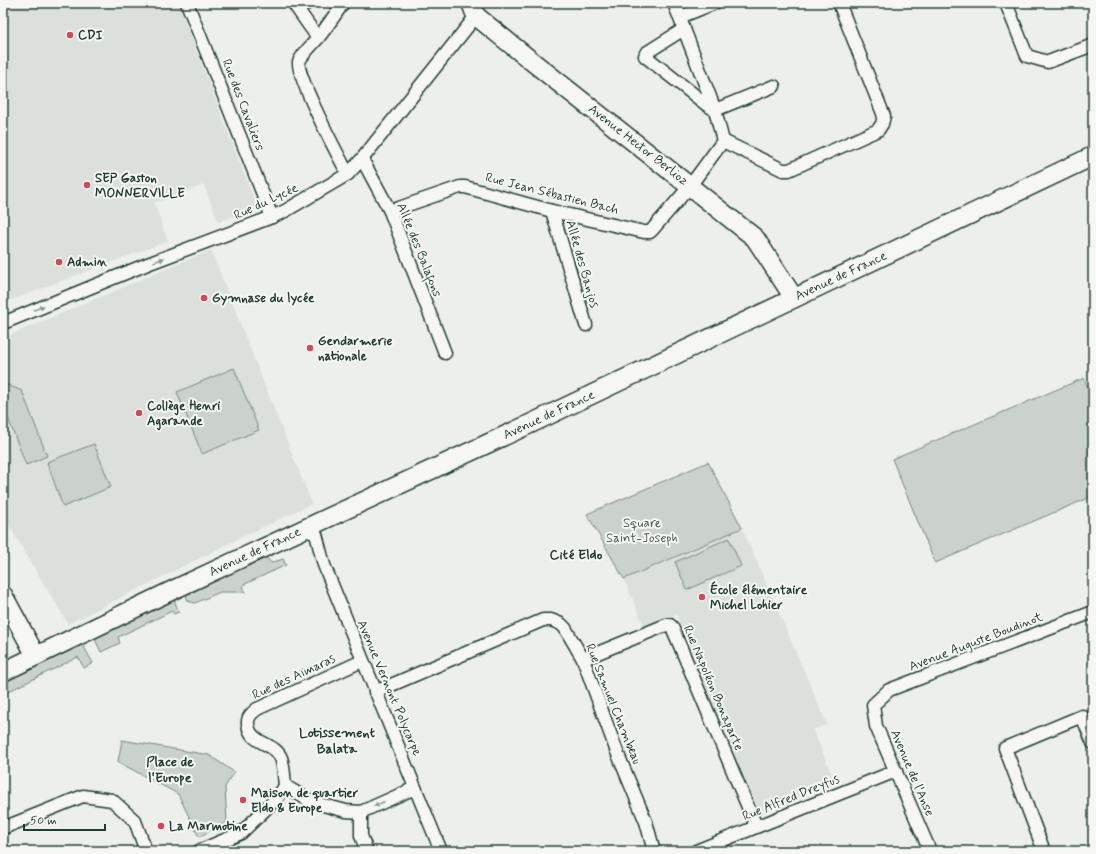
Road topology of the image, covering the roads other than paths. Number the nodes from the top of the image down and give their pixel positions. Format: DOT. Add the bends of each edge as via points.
graph roads {
  1 [pos="187,3"];
  2 [pos="308,3"];
  3 [pos="343,3"];
  4 [pos="674,3"];
  5 [pos="715,3"];
  6 [pos="839,3"];
  7 [pos="1006,3"];
  8 [pos="295,5"];
  9 [pos="474,9"];
  10 [pos="680,17"];
  11 [pos="684,29"];
  12 [pos="318,38"];
  13 [pos="1093,45"];
  14 [pos="774,86"];
  15 [pos="715,110"];
  16 [pos="723,141"];
  17 [pos="1093,156"];
  18 [pos="362,159"];
  19 [pos="348,174"];
  20 [pos="690,186"];
  21 [pos="552,210"];
  22 [pos="390,211"];
  23 [pos="272,217"];
  24 [pos="794,298"];
  25 [pos="3,323"];
  26 [pos="586,325"];
  27 [pos="445,354"];
  28 [pos="313,528"];
  29 [pos="3,596"];
  30 [pos="1093,612"];
  31 [pos="36,656"];
  32 [pos="583,659"];
  33 [pos="362,661"];
  34 [pos="3,672"];
  35 [pos="375,692"];
  36 [pos="873,705"];
  37 [pos="1093,743"];
  38 [pos="896,770"];
  39 [pos="285,786"];
  40 [pos="415,788"];
  41 [pos="361,812"];
  42 [pos="756,826"];
  43 [pos="3,828"];
  44 [pos="207,850"];
  45 [pos="702,850"];
  46 [pos="146,851"];
  47 [pos="367,851"];
  48 [pos="441,851"];
  49 [pos="654,851"];
  50 [pos="930,851"];
  51 [pos="1044,851"];
  1 -- 23 [label="street, Rue des Cavaliers"];
  2 -- 8 [label="street"];
  3 -- 12 [label="street"];
  4 -- 10 [label="street"];
  5 -- 10 [label="street"];
  6 -- 16 [label="street" via="884,116 878,130 786,170"];
  7 -- 13 [label="street" via="1027,56 1048,62"];
  8 -- 12 [label="street"];
  9 -- 18 [label="street, Rue du Lycée"];
  9 -- 20 [label="main road, Avenue Hector Berlioz" via="534,63"];
  10 -- 11 [label="street"];
  11 -- 15 [label="street"];
  11 -- 15 [label="street" via="645,56"];
  12 -- 19 [label="street" via="300,59 298,66"];
  14 -- 15 [label="street"];
  15 -- 16 [label="street"];
  16 -- 20 [label="street"];
  17 -- 24 [label="main road, Avenue de France"];
  18 -- 19 [label="street, Rue du Lycée"];
  18 -- 22 [label="street, Allée des Balafons"];
  19 -- 23 [label="street, Rue du Lycée"];
  20 -- 21 [label="street, Rue Jean Sébastien Bach" via="652,230 647,232"];
  20 -- 24 [label="main road, Avenue Hector Berlioz" via="755,238"];
  21 -- 22 [label="street, Rue Jean Sébastien Bach" via="465,187"];
  21 -- 26 [label="street, Allée des Banjos"];
  22 -- 27 [label="street, Allée des Balafons"];
  25 -- 23 [label="street, Rue du Lycée, one-way"];
  24 -- 28 [label="main road, Avenue de France"];
  28 -- 31 [label="main road, Avenue de France" via="175,588"];
  28 -- 33 [label="street, Avenue Vernont Polycarpe" via="324,566"];
  29 -- 31 [label="main road"];
  30 -- 36 [label="street, Avenue Auguste Boudinot" via="889,690"];
  31 -- 34 [label="main road, Avenue de France"];
  32 -- 35 [label="street, Rue Samuel Chambeau" via="561,624 543,620"];
  32 -- 42 [label="street, Rue Napoléon Bonaparte" via="670,625"];
  32 -- 49 [label="street, Rue Samuel Chambeau" via="646,822"];
  33 -- 35 [label="street, Avenue Vernont Polycarpe"];
  33 -- 39 [label="street, Rue des Aïmaras" via="251,713 247,721 248,729 255,738 276,751 281,758"];
  35 -- 40 [label="street, Avenue Vernont Polycarpe"];
  36 -- 38 [label="street, Avenue de l'Anse" via="876,726"];
  37 -- 51 [label="street" via="1082,716 1005,748"];
  38 -- 42 [label="street, Rue Alfred Dreyfus"];
  38 -- 50 [label="street, Avenue de l'Anse"];
  39 -- 41 [label="street" via="312,802 346,811"];
  39 -- 44 [label="street" via="278,797 241,833"];
  40 -- 41 [label="street, one-way"];
  40 -- 48 [label="street, Avenue Vernont Polycarpe"];
  41 -- 47 [label="street" via="361,836"];
  42 -- 45 [label="street, Rue Alfred Dreyfus"];
  43 -- 46 [label="street" via="83,796 112,800 135,821"];
}
